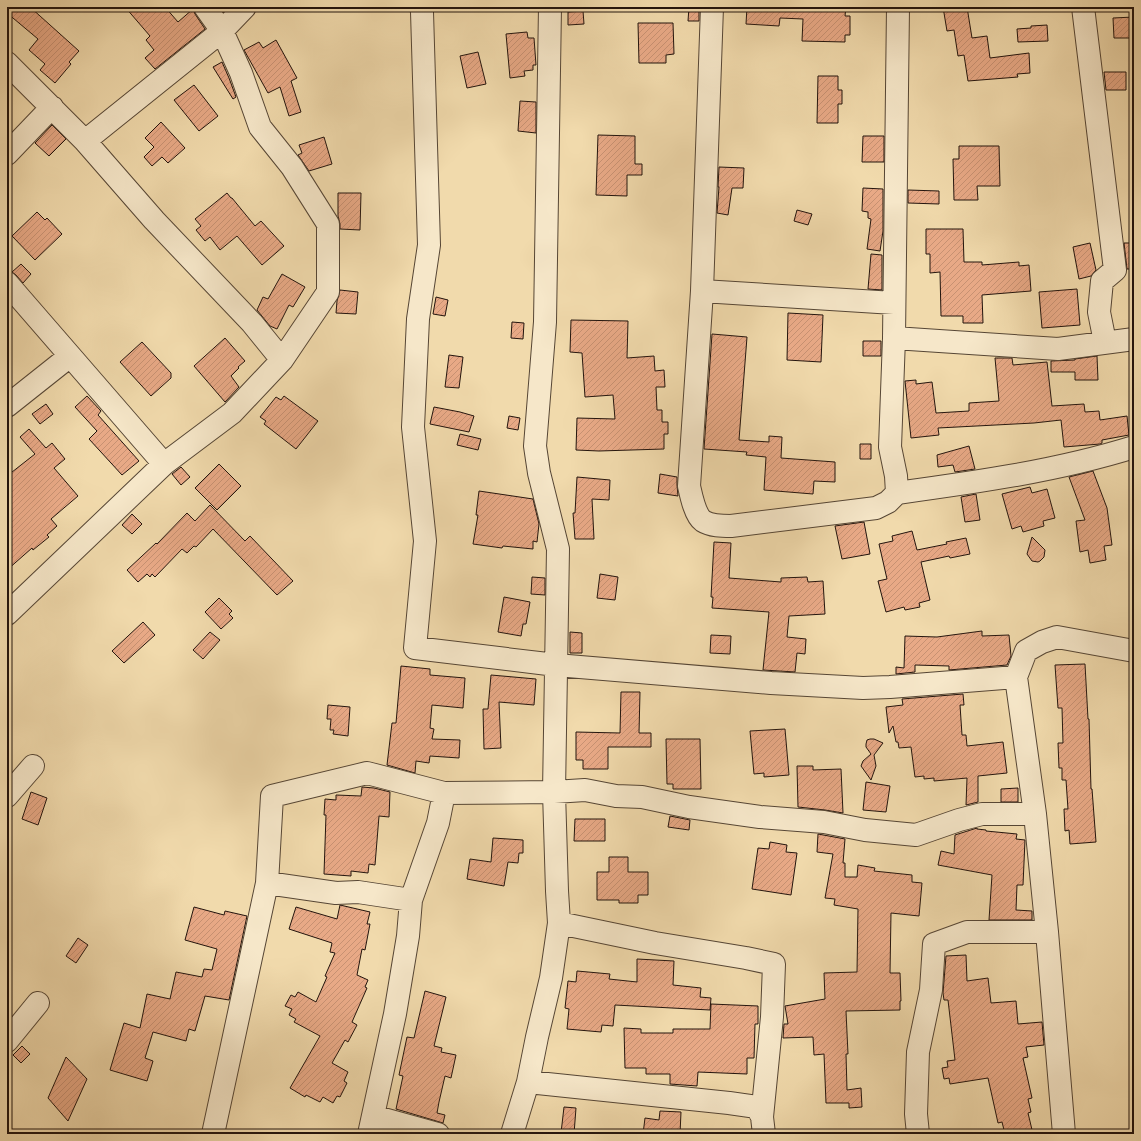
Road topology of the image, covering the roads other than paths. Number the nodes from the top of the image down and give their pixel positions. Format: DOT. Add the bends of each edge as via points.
graph roads {
  1 [pos="205,7"];
  2 [pos="245,7"];
  3 [pos="421,7"];
  4 [pos="550,7"];
  5 [pos="712,7"];
  6 [pos="898,7"];
  7 [pos="1083,7"];
  8 [pos="222,32"];
  9 [pos="7,63"];
  10 [pos="52,107"];
  11 [pos="86,141"];
  12 [pos="7,154"];
  13 [pos="7,283"];
  14 [pos="702,291"];
  15 [pos="894,303"];
  16 [pos="894,338"];
  17 [pos="1134,339"];
  18 [pos="1105,342"];
  19 [pos="70,356"];
  20 [pos="282,360"];
  21 [pos="7,406"];
  22 [pos="1134,447"];
  23 [pos="164,464"];
  24 [pos="897,493"];
  25 [pos="7,614"];
  26 [pos="1134,651"];
  27 [pos="556,665"];
  28 [pos="1016,677"];
  29 [pos="33,766"];
  30 [pos="554,792"];
  31 [pos="444,793"];
  32 [pos="7,796"];
  33 [pos="1034,814"];
  34 [pos="267,883"];
  35 [pos="411,900"];
  36 [pos="559,923"];
  37 [pos="1047,932"];
  38 [pos="38,1003"];
  39 [pos="7,1041"];
  40 [pos="528,1082"];
  41 [pos="371,1125"];
  42 [pos="763,1126"];
  43 [pos="213,1134"];
  44 [pos="438,1134"];
  45 [pos="512,1134"];
  46 [pos="918,1134"];
  47 [pos="1064,1134"];
  1 -- 8 [label="street"];
  2 -- 8 [label="street"];
  3 -- 27 [label="street" via="429,245 418,318 413,427 425,541 415,648"];
  4 -- 27 [label="street" via="545,322 535,446 558,549"];
  5 -- 14 [label="street"];
  6 -- 15 [label="street"];
  7 -- 18 [label="street" via="1115,270 1102,282 1099,312"];
  8 -- 11 [label="street"];
  8 -- 20 [label="street" via="241,73 260,127 292,167 328,224 328,292"];
  9 -- 10 [label="street"];
  10 -- 11 [label="street"];
  10 -- 12 [label="street"];
  11 -- 20 [label="street" via="154,220 252,322"];
  13 -- 19 [label="street"];
  14 -- 15 [label="street"];
  14 -- 24 [label="street" via="689,486 694,506 702,521 717,526 731,526 876,508 888,502"];
  15 -- 16 [label="street"];
  16 -- 18 [label="street" via="1058,348"];
  16 -- 24 [label="street" via="890,447"];
  17 -- 18 [label="street"];
  19 -- 21 [label="street"];
  19 -- 23 [label="street"];
  20 -- 23 [label="street" via="232,413"];
  22 -- 24 [label="street" via="1101,457 1003,478"];
  23 -- 25 [label="street"];
  26 -- 28 [label="street" via="1057,637 1026,651"];
  27 -- 28 [label="street" via="863,688"];
  27 -- 30 [label="street"];
  28 -- 33 [label="street"];
  29 -- 32 [label="street"];
  30 -- 31 [label="street"];
  30 -- 33 [label="street" via="584,790 760,817 824,822 865,830 916,835 982,814"];
  30 -- 36 [label="street"];
  31 -- 34 [label="street" via="367,773 272,796"];
  31 -- 35 [label="street" via="438,823"];
  33 -- 37 [label="street"];
  34 -- 35 [label="street"];
  34 -- 43 [label="street"];
  35 -- 41 [label="street" via="408,936 395,1014"];
  36 -- 40 [label="street" via="551,978"];
  36 -- 42 [label="street" via="774,964"];
  37 -- 46 [label="street" via="966,932 934,944 931,990 918,1052"];
  37 -- 47 [label="street"];
  38 -- 39 [label="street"];
  40 -- 42 [label="street" via="757,1107"];
  40 -- 45 [label="street"];
  41 -- 44 [label="street"];
}
